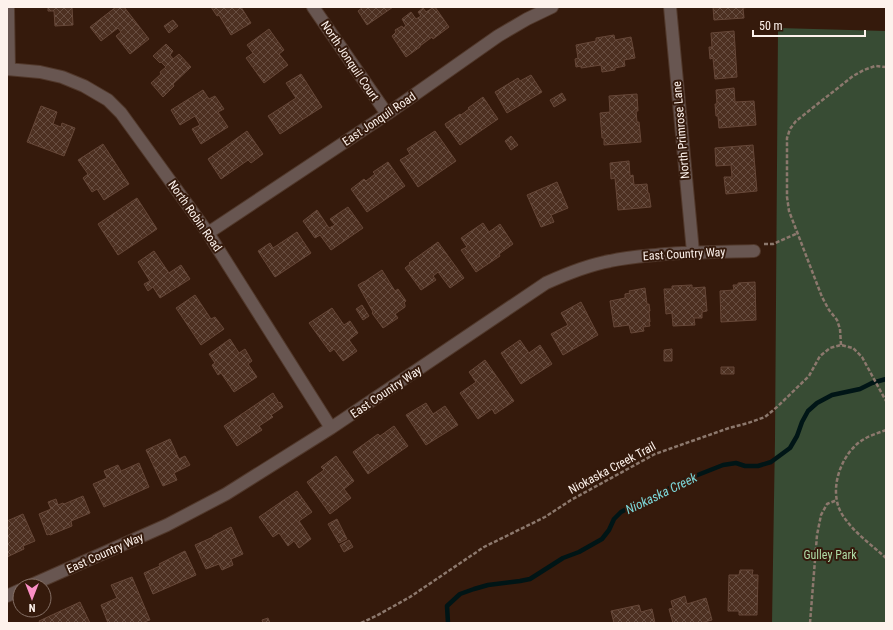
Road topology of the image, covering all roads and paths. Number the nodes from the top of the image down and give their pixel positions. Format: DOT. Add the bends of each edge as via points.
graph roads {
  1 [pos="8,7"];
  2 [pos="313,7"];
  3 [pos="552,7"];
  4 [pos="670,7"];
  5 [pos="886,67"];
  6 [pos="8,69"];
  7 [pos="387,114"];
  8 [pos="208,233"];
  9 [pos="798,233"];
  10 [pos="754,251"];
  11 [pos="693,252"];
  12 [pos="841,345"];
  13 [pos="886,401"];
  14 [pos="332,428"];
  15 [pos="886,430"];
  16 [pos="837,500"];
  17 [pos="886,558"];
  18 [pos="48,578"];
  19 [pos="361,623"];
  20 [pos="810,623"];
  1 -- 6 [label="street"];
  2 -- 7 [label="street, North Jonquil Court"];
  3 -- 7 [label="street, East Jonquil Road" via="498,36"];
  4 -- 11 [label="street, North Primrose Lane"];
  5 -- 9 [label="path" via="875,66 853,76 796,121 790,129 787,138 787,197 789,211"];
  6 -- 8 [label="street, North Robin Road" via="62,77 108,100 121,113"];
  7 -- 8 [label="street, East Jonquil Road"];
  8 -- 14 [label="street, North Robin Road"];
  9 -- 10 [label="path" via="773,244 756,245"];
  9 -- 12 [label="path" via="822,297 837,320"];
  10 -- 11 [label="street, East Country Way"];
  11 -- 14 [label="street, East Country Way" via="608,261 546,283"];
  12 -- 13 [label="path" via="853,348 862,357"];
  12 -- 19 [label="path, Niokaska Creek Trail" via="830,348 820,356 809,376 765,416 655,454 545,517 484,547 410,597"];
  14 -- 18 [label="street, East Country Way" via="226,494 167,525"];
  15 -- 16 [label="path" via="854,446 846,457 838,477"];
  16 -- 17 [label="path" via="846,520"];
  16 -- 20 [label="path" via="827,504 821,515"];
}
